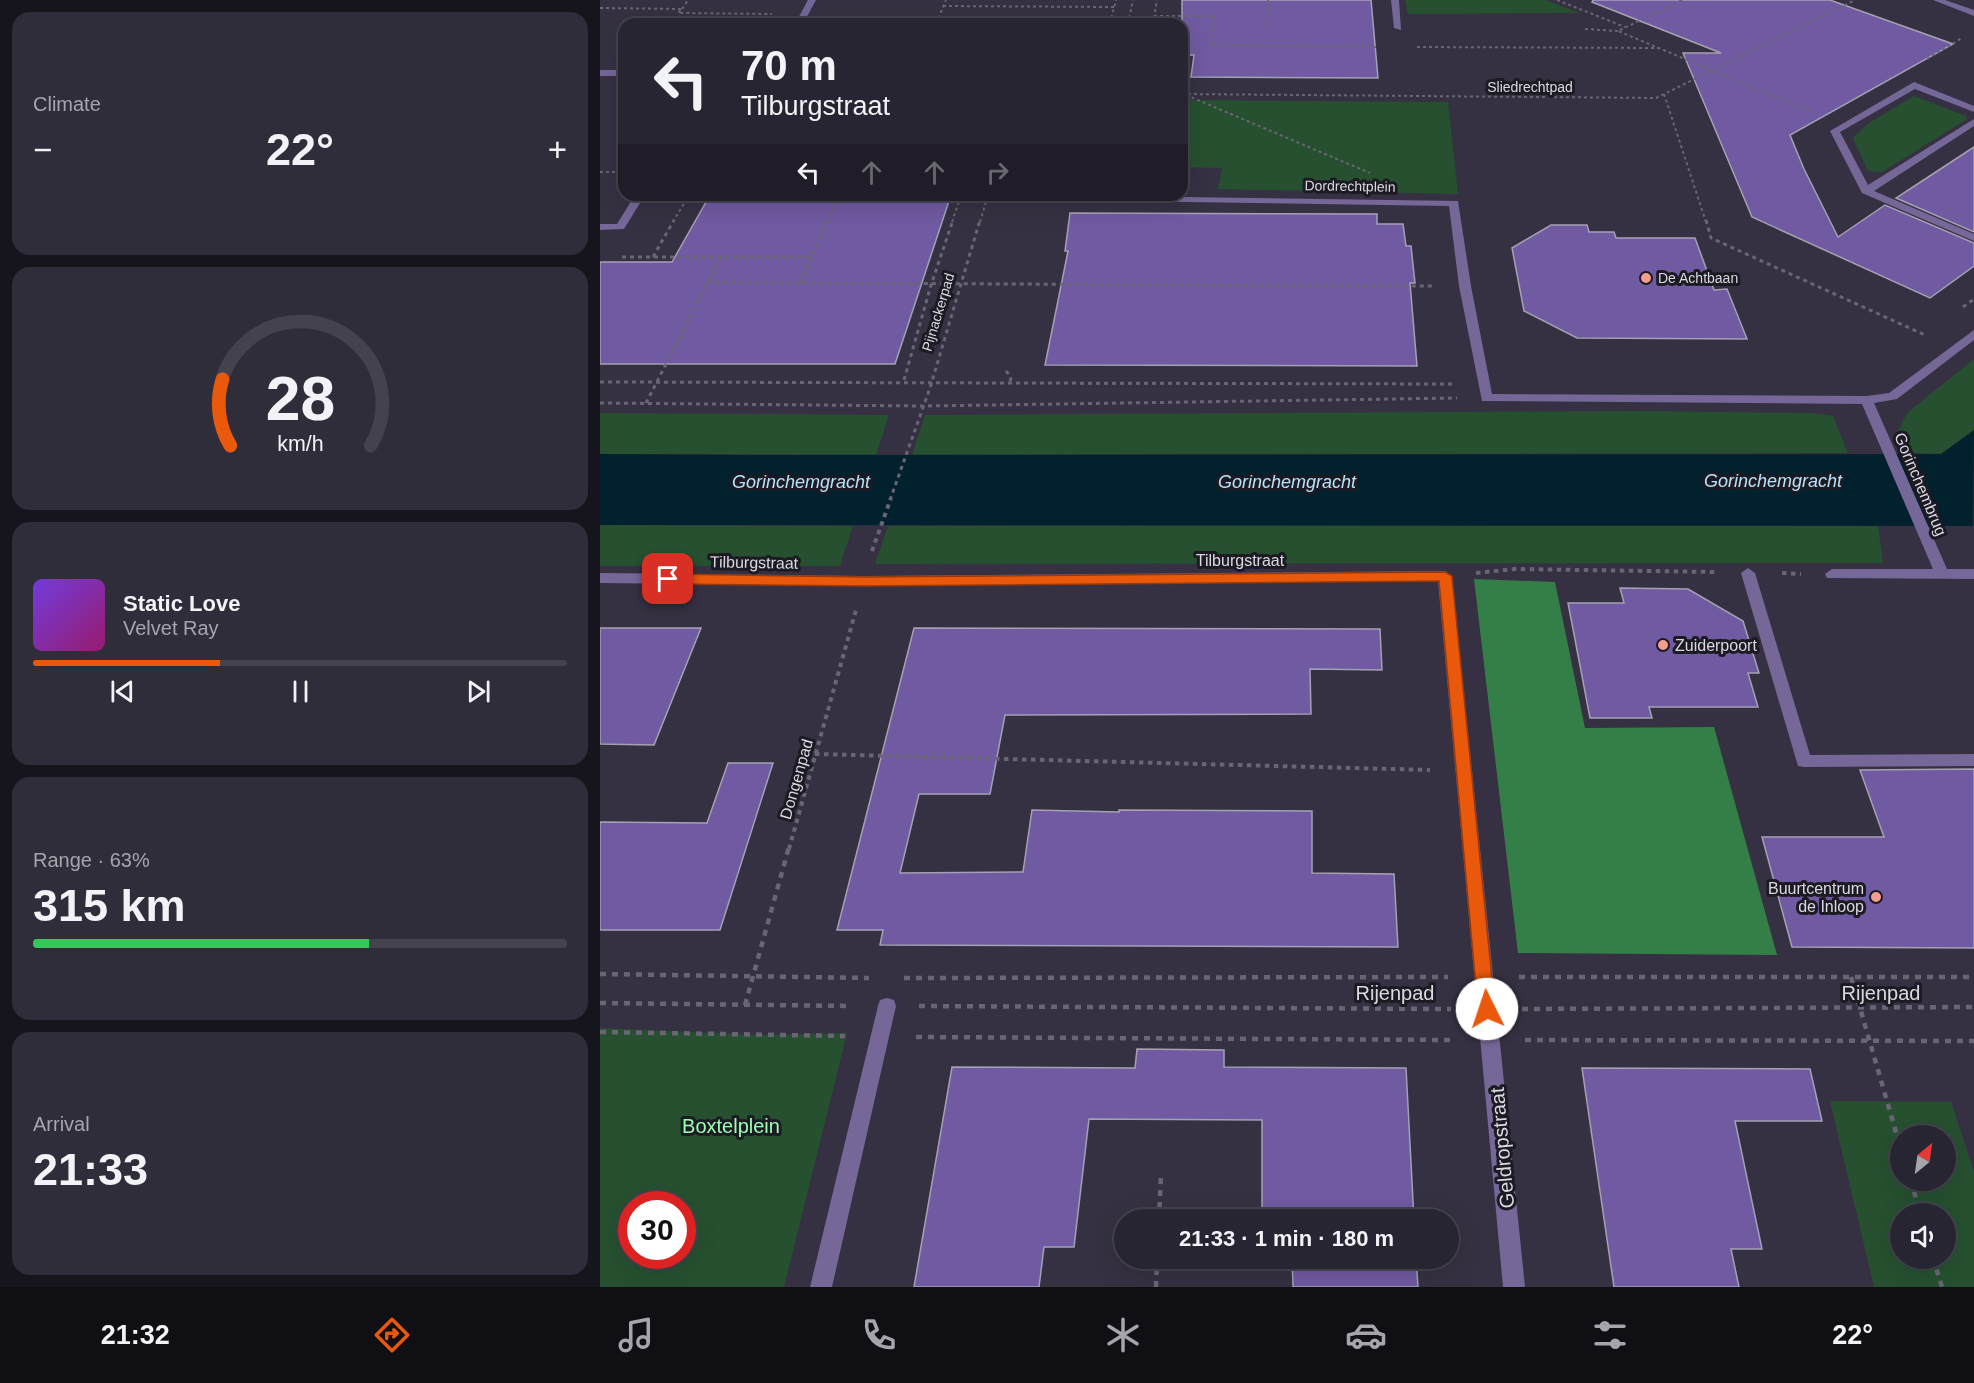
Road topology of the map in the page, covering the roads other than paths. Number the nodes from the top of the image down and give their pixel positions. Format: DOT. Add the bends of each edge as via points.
graph roads {
  1 [pos="812,0"];
  2 [pos="1395,0"];
  3 [pos="1937,0"];
  4 [pos="1974,13"];
  5 [pos="802,18"];
  6 [pos="1398,28"];
  7 [pos="600,73"];
  8 [pos="618,73"];
  9 [pos="1974,109"];
  10 [pos="1974,122"];
  11 [pos="1866,191"];
  12 [pos="1188,198"];
  13 [pos="636,201"];
  14 [pos="600,227"];
  15 [pos="1974,238"];
  16 [pos="1974,334"];
  17 [pos="1867,400"];
  18 [pos="1748,573"];
  19 [pos="1832,574"];
  20 [pos="1942,574"];
  21 [pos="1974,574"];
  22 [pos="600,578"];
  23 [pos="1974,760"];
  24 [pos="887,1006"];
  25 [pos="1487,1009"];
  26 [pos="821,1287"];
  27 [pos="1514,1287"];
  1 -- 5 [label="street"];
  2 -- 6 [label="street"];
  3 -- 4 [label="street"];
  7 -- 8 [label="street"];
  9 -- 11 [label="street" via="1914,85 1835,131"];
  10 -- 11 [label="street"];
  11 -- 15 [label="street"];
  12 -- 17 [label="street, Dordrechtplein" via="1454,202 1485,392"];
  13 -- 14 [label="street" via="620,227"];
  16 -- 17 [label="street" via="1893,396"];
  17 -- 20 [label="street, Gorinchembrug"];
  18 -- 23 [label="street" via="1804,761"];
  19 -- 20 [label="street"];
  20 -- 21 [label="street"];
  22 -- 25 [label="street, Tilburgstraat" via="864,581 1445,576"];
  24 -- 26 [label="street"];
  25 -- 27 [label="street, Geldropstraat"];
}
